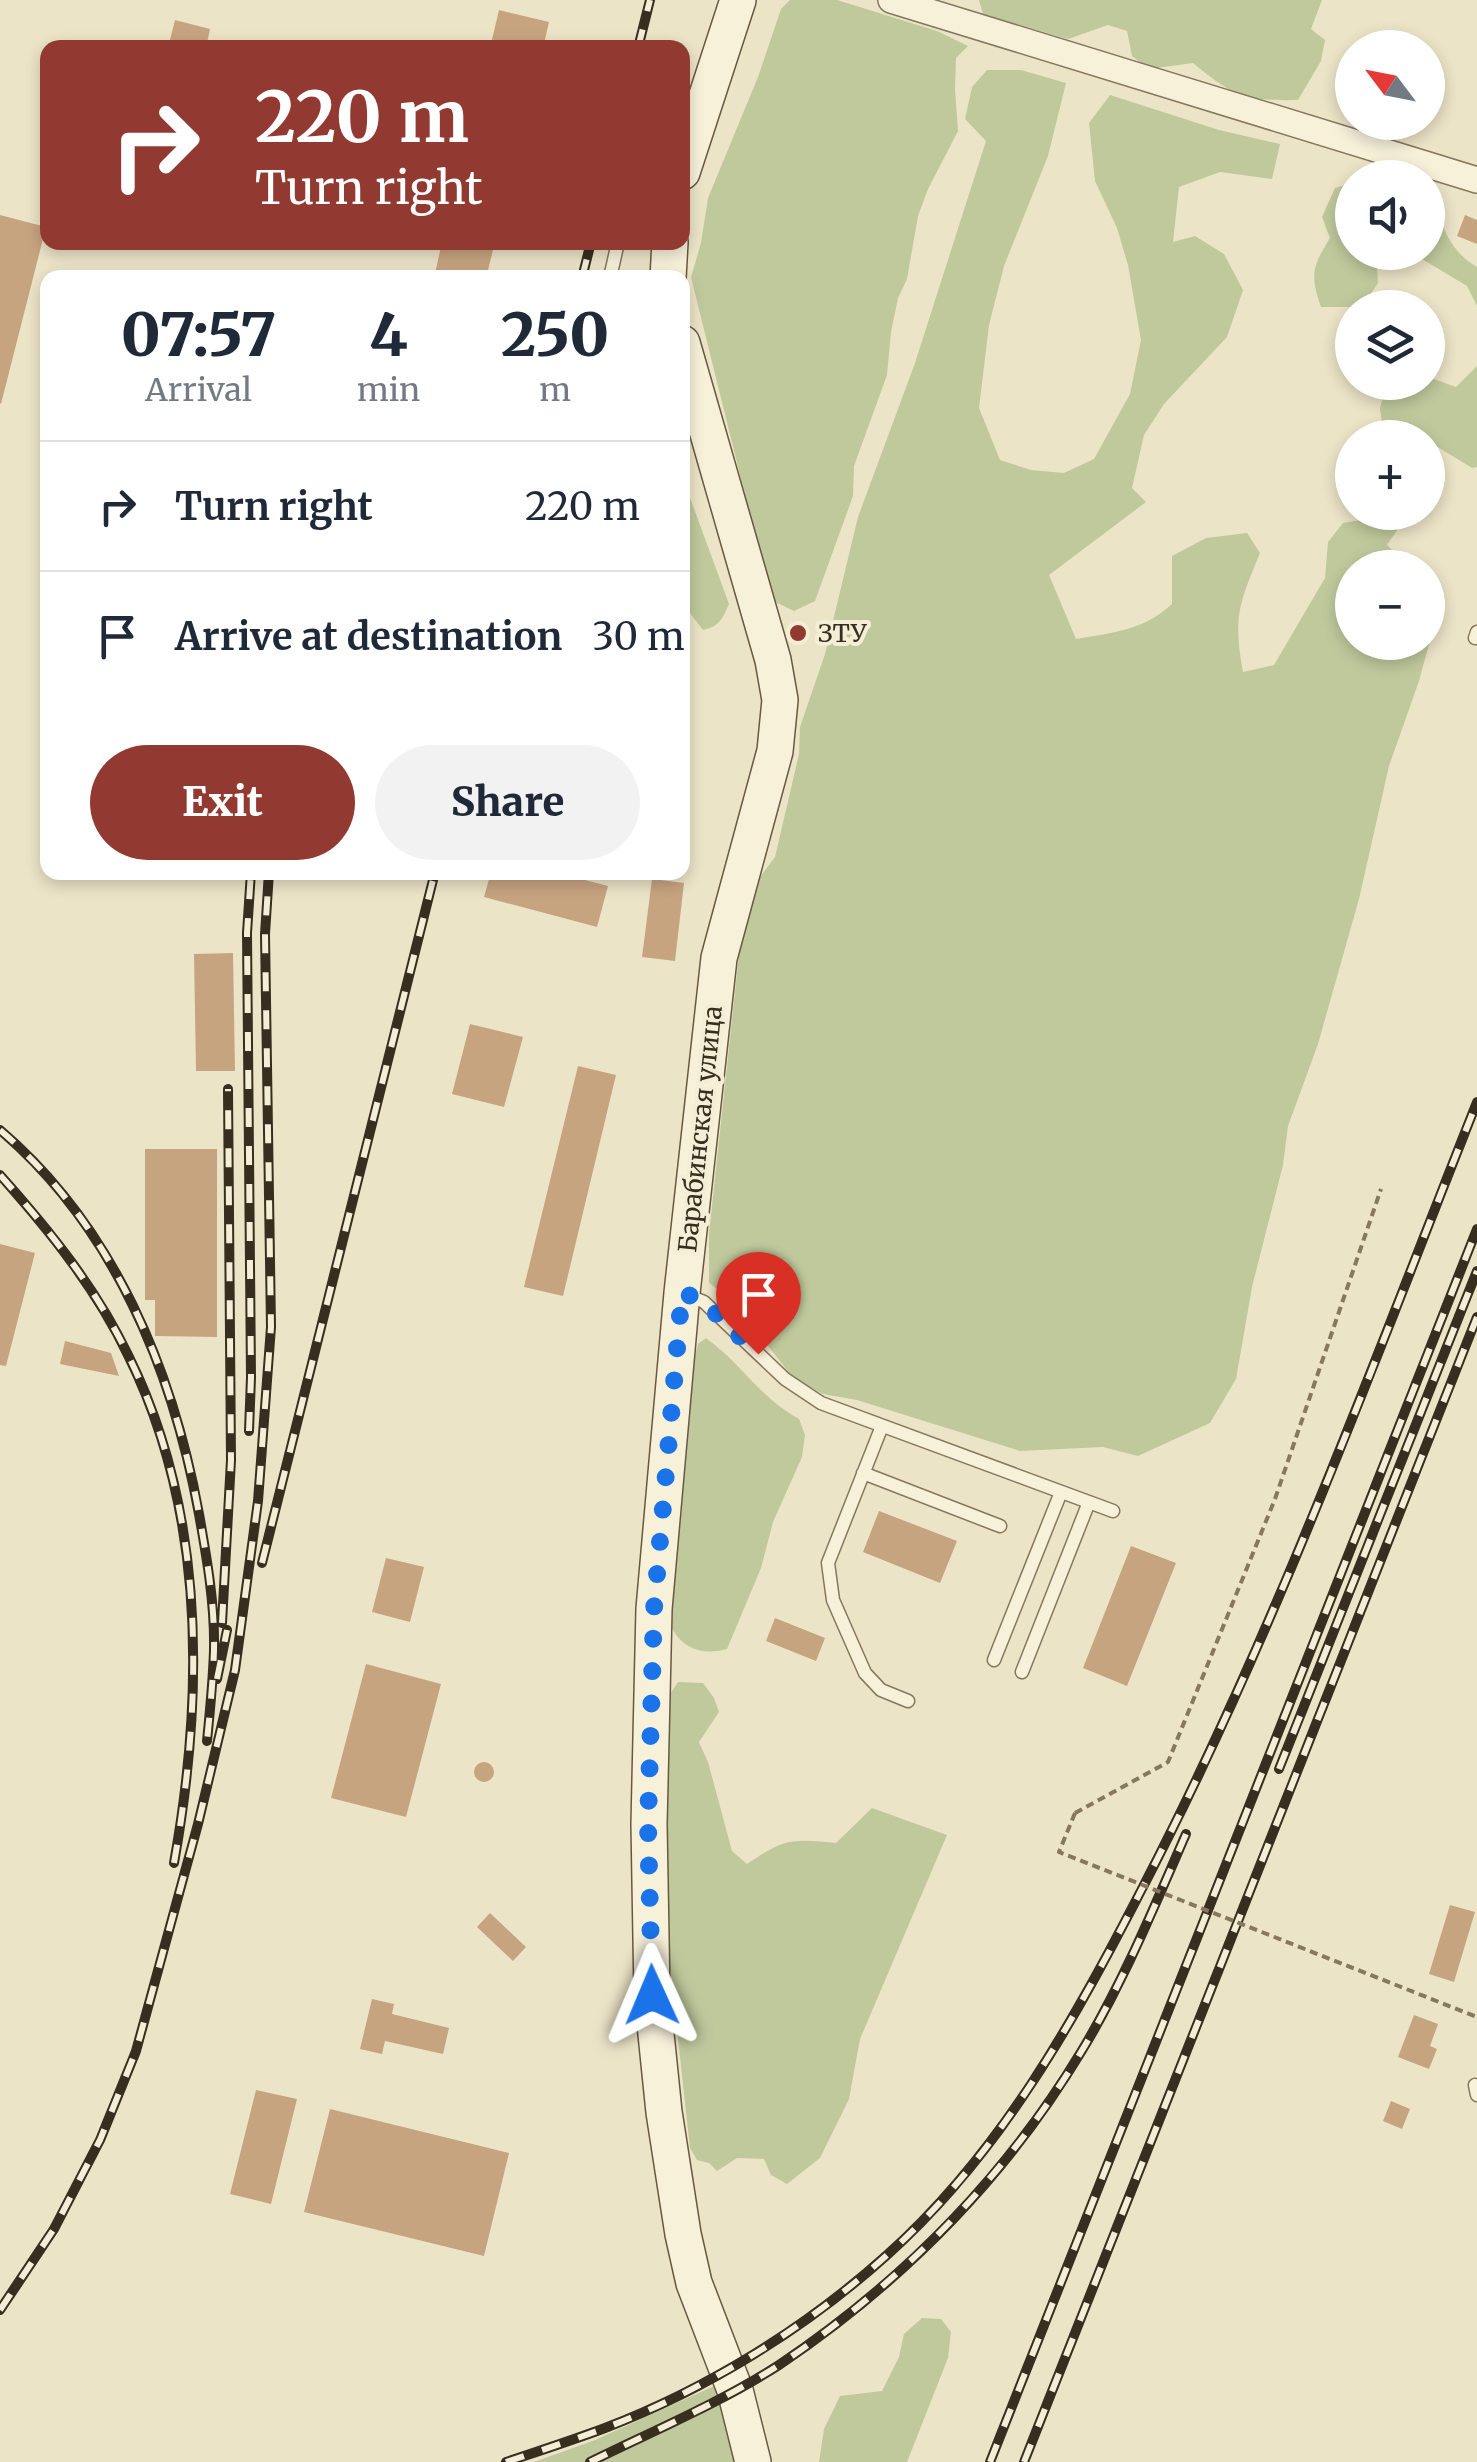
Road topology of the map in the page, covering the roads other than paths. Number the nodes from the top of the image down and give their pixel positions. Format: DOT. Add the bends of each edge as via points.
graph roads {
  1 [pos="738,0"];
  2 [pos="890,0"];
  3 [pos="690,147"];
  4 [pos="1477,180"];
  5 [pos="690,371"];
  6 [pos="682,1292"];
  7 [pos="882,1426"];
  8 [pos="863,1473"];
  9 [pos="1061,1492"];
  10 [pos="1089,1502"];
  11 [pos="1114,1510"];
  12 [pos="1000,1526"];
  13 [pos="994,1660"];
  14 [pos="1022,1672"];
  15 [pos="908,1701"];
  16 [pos="753,2462"];
  1 -- 3 [label="main road"];
  2 -- 4 [label="street"];
  5 -- 6 [label="main road, Барабинская улица" via="780,700 775,751 718,958"];
  6 -- 7 [label="lane" via="704,1302 785,1380 821,1403"];
  6 -- 16 [label="main road, Барабинская улица" via="654,1609 652,1995 683,2234"];
  7 -- 8 [label="lane"];
  7 -- 9 [label="lane"];
  8 -- 12 [label="lane"];
  8 -- 15 [label="lane" via="828,1563 833,1600 865,1672 881,1690"];
  9 -- 10 [label="lane"];
  9 -- 13 [label="lane"];
  10 -- 11 [label="lane"];
  10 -- 14 [label="lane"];
}
